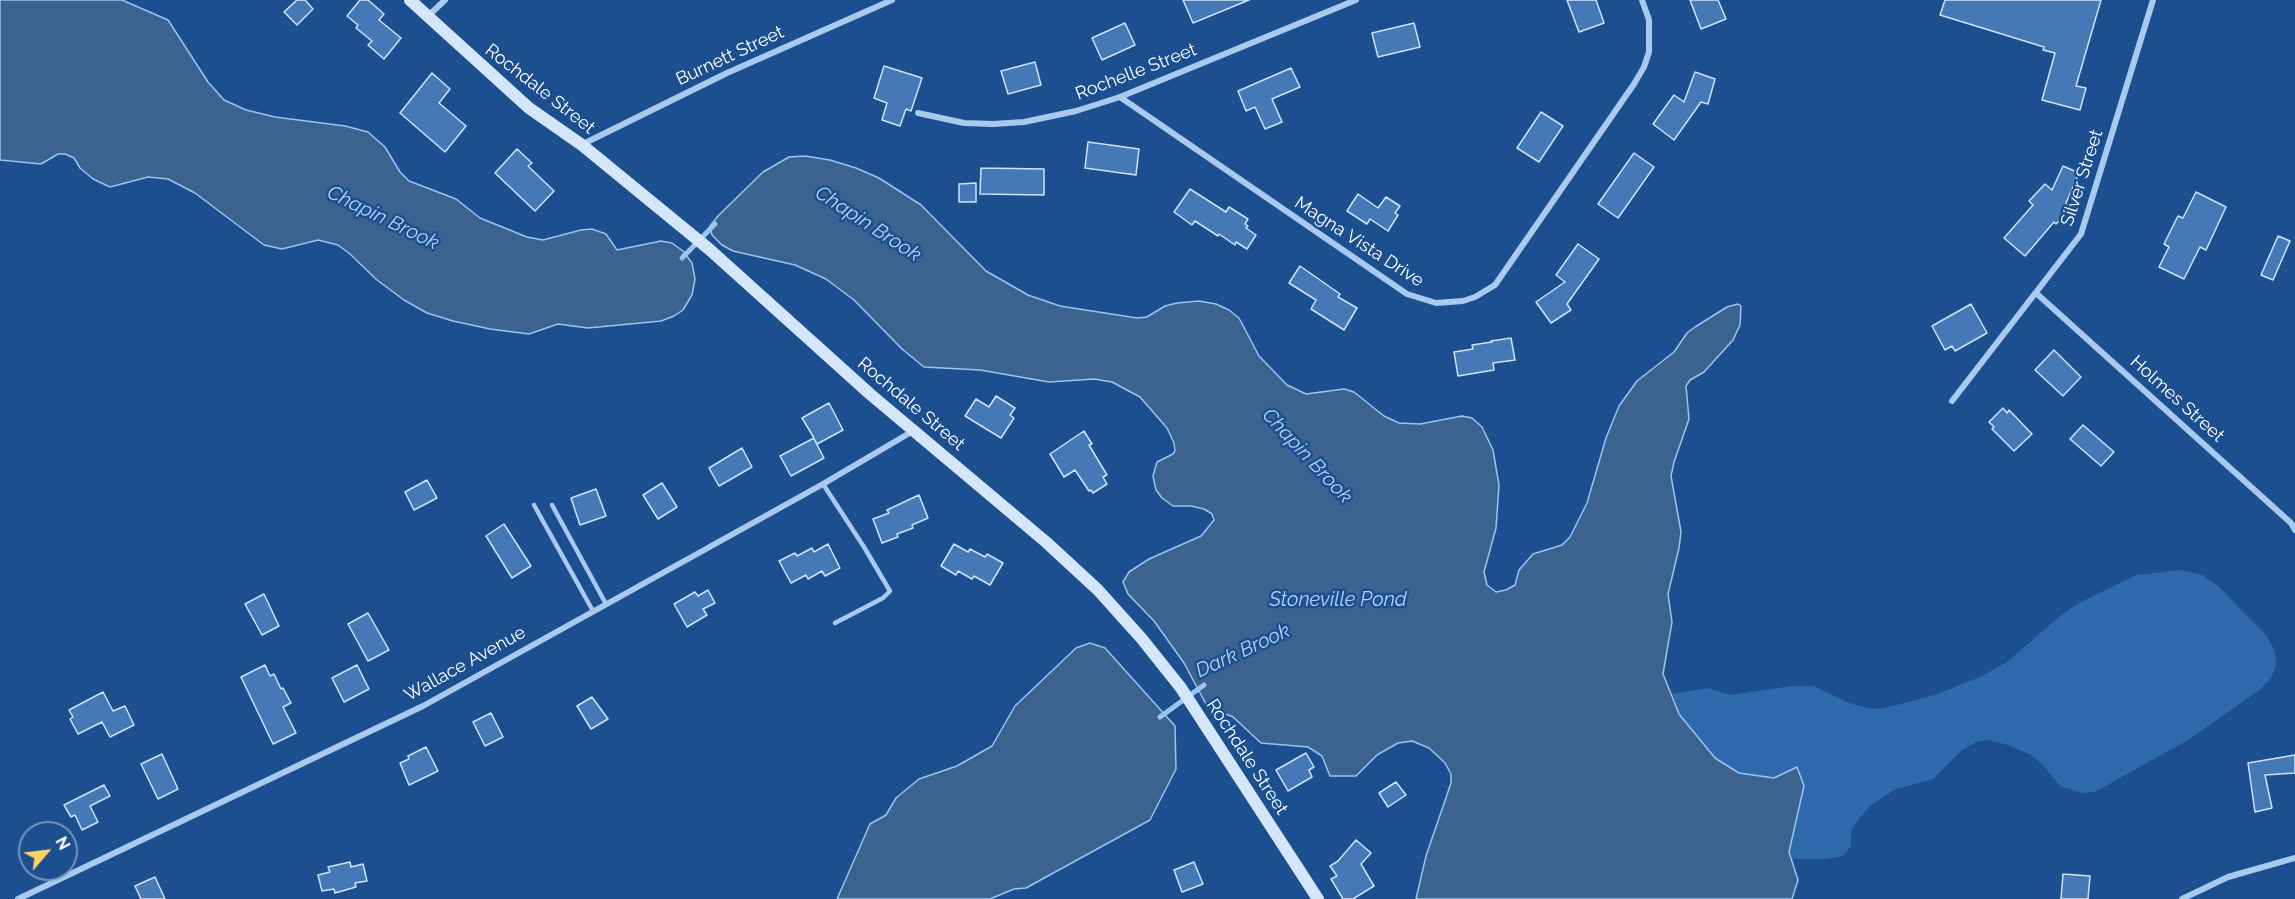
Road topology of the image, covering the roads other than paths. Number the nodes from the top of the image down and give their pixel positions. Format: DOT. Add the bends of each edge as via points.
graph roads {
  1 [pos="410,0"];
  2 [pos="445,0"];
  3 [pos="892,0"];
  4 [pos="1356,0"];
  5 [pos="1641,0"];
  6 [pos="2153,0"];
  7 [pos="428,16"];
  8 [pos="1120,97"];
  9 [pos="918,113"];
  10 [pos="582,145"];
  11 [pos="2036,293"];
  12 [pos="1953,401"];
  13 [pos="913,431"];
  14 [pos="823,484"];
  15 [pos="534,505"];
  16 [pos="552,505"];
  17 [pos="2295,530"];
  18 [pos="606,604"];
  19 [pos="593,611"];
  20 [pos="835,623"];
  21 [pos="2295,858"];
  22 [pos="18,899"];
  23 [pos="1318,899"];
  24 [pos="2182,899"];
  1 -- 7 [label="street, Rochdale Street"];
  2 -- 7 [label="street"];
  3 -- 10 [label="street, Burnett Street" via="727,73"];
  4 -- 8 [label="street, Rochelle Street"];
  5 -- 8 [label="street, Magna Vista Drive" via="1649,20 1649,45 1634,84 1495,285 1463,302 1436,303 1407,294"];
  6 -- 11 [label="street, Silver Street" via="2081,234"];
  7 -- 10 [label="street, Rochdale Street" via="529,108"];
  8 -- 9 [label="street, Rochelle Street" via="1053,116 993,124 964,123"];
  10 -- 13 [label="street, Rochdale Street" via="709,249"];
  11 -- 12 [label="street, Silver Street"];
  11 -- 17 [label="street, Holmes Street" via="2291,522"];
  13 -- 14 [label="street, Wallace Avenue"];
  13 -- 23 [label="street, Rochdale Street" via="1046,542 1098,590 1142,639 1181,688"];
  14 -- 18 [label="street, Wallace Avenue"];
  14 -- 20 [label="lane" via="890,591"];
  15 -- 19 [label="lane"];
  16 -- 18 [label="lane"];
  18 -- 19 [label="street, Wallace Avenue"];
  19 -- 22 [label="street, Wallace Avenue" via="423,706"];
  21 -- 24 [label="street" via="2228,878"];
}
